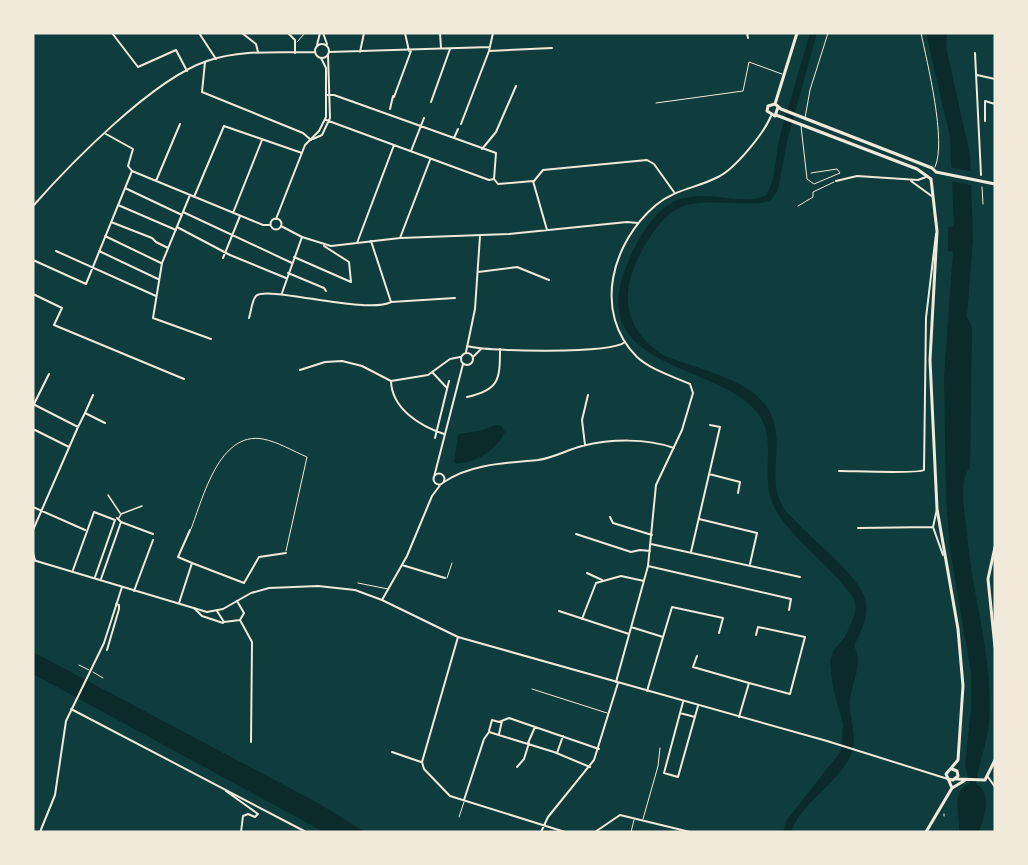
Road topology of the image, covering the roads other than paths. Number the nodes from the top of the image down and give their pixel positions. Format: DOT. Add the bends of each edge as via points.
graph roads {
  1 [pos="112,33"];
  2 [pos="199,33"];
  3 [pos="242,33"];
  4 [pos="288,33"];
  5 [pos="306,33"];
  6 [pos="321,33"];
  7 [pos="364,33"];
  8 [pos="405,33"];
  9 [pos="440,33"];
  10 [pos="492,33"];
  11 [pos="747,33"];
  12 [pos="797,33"];
  13 [pos="828,33"];
  14 [pos="921,33"];
  15 [pos="748,38"];
  16 [pos="296,43"];
  17 [pos="317,46"];
  18 [pos="328,47"];
  19 [pos="552,48"];
  20 [pos="441,49"];
  21 [pos="450,49"];
  22 [pos="489,49"];
  23 [pos="258,51"];
  24 [pos="410,51"];
  25 [pos="315,52"];
  26 [pos="360,52"];
  27 [pos="295,53"];
  28 [pos="329,53"];
  29 [pos="975,53"];
  30 [pos="321,58"];
  31 [pos="216,59"];
  32 [pos="205,62"];
  33 [pos="187,71"];
  34 [pos="784,74"];
  35 [pos="976,75"];
  36 [pos="995,79"];
  37 [pos="516,86"];
  38 [pos="328,95"];
  39 [pos="431,102"];
  40 [pos="656,103"];
  41 [pos="775,104"];
  42 [pos="995,104"];
  43 [pos="780,108"];
  44 [pos="389,110"];
  45 [pos="777,115"];
  46 [pos="771,116"];
  47 [pos="424,118"];
  48 [pos="805,119"];
  49 [pos="327,121"];
  50 [pos="985,121"];
  51 [pos="800,123"];
  52 [pos="180,124"];
  53 [pos="461,124"];
  54 [pos="421,126"];
  55 [pos="458,129"];
  56 [pos="106,134"];
  57 [pos="453,139"];
  58 [pos="262,140"];
  59 [pos="311,140"];
  60 [pos="394,145"];
  61 [pos="482,149"];
  62 [pos="411,151"];
  63 [pos="302,153"];
  64 [pos="430,158"];
  65 [pos="929,167"];
  66 [pos="935,170"];
  67 [pos="132,171"];
  68 [pos="811,173"];
  69 [pos="981,175"];
  70 [pos="927,177"];
  71 [pos="494,179"];
  72 [pos="909,180"];
  73 [pos="156,181"];
  74 [pos="533,181"];
  75 [pos="836,181"];
  76 [pos="995,184"];
  77 [pos="982,187"];
  78 [pos="125,188"];
  79 [pos="674,192"];
  80 [pos="190,195"];
  81 [pos="194,196"];
  82 [pos="934,198"];
  83 [pos="983,204"];
  84 [pos="118,205"];
  85 [pos="33,206"];
  86 [pos="798,206"];
  87 [pos="182,213"];
  88 [pos="233,213"];
  89 [pos="240,216"];
  90 [pos="276,219"];
  91 [pos="111,222"];
  92 [pos="638,223"];
  93 [pos="270,225"];
  94 [pos="281,226"];
  95 [pos="176,228"];
  96 [pos="547,230"];
  97 [pos="936,231"];
  98 [pos="105,236"];
  99 [pos="231,236"];
  100 [pos="480,236"];
  101 [pos="302,237"];
  102 [pos="400,238"];
  103 [pos="371,241"];
  104 [pos="357,243"];
  105 [pos="321,244"];
  106 [pos="168,248"];
  107 [pos="56,251"];
  108 [pos="99,251"];
  109 [pos="225,251"];
  110 [pos="294,257"];
  111 [pos="223,258"];
  112 [pos="34,260"];
  113 [pos="162,263"];
  114 [pos="292,263"];
  115 [pos="93,266"];
  116 [pos="478,272"];
  117 [pos="288,273"];
  118 [pos="286,278"];
  119 [pos="159,280"];
  120 [pos="549,280"];
  121 [pos="326,291"];
  122 [pos="33,294"];
  123 [pos="282,294"];
  124 [pos="157,296"];
  125 [pos="455,298"];
  126 [pos="391,302"];
  127 [pos="249,318"];
  128 [pos="211,339"];
  129 [pos="625,342"];
  130 [pos="467,346"];
  131 [pos="500,348"];
  132 [pos="481,349"];
  133 [pos="466,352"];
  134 [pos="460,357"];
  135 [pos="473,358"];
  136 [pos="463,364"];
  137 [pos="300,370"];
  138 [pos="433,373"];
  139 [pos="49,374"];
  140 [pos="184,379"];
  141 [pos="391,381"];
  142 [pos="449,381"];
  143 [pos="447,388"];
  144 [pos="93,394"];
  145 [pos="588,395"];
  146 [pos="467,397"];
  147 [pos="33,404"];
  148 [pos="85,413"];
  149 [pos="105,423"];
  150 [pos="710,425"];
  151 [pos="78,427"];
  152 [pos="33,429"];
  153 [pos="437,431"];
  154 [pos="444,434"];
  155 [pos="435,438"];
  156 [pos="585,446"];
  157 [pos="69,447"];
  158 [pos="674,448"];
  159 [pos="437,466"];
  160 [pos="839,471"];
  161 [pos="442,474"];
  162 [pos="709,474"];
  163 [pos="451,476"];
  164 [pos="434,478"];
  165 [pos="442,483"];
  166 [pos="738,493"];
  167 [pos="108,495"];
  168 [pos="433,495"];
  169 [pos="142,506"];
  170 [pos="33,507"];
  171 [pos="937,509"];
  172 [pos="41,512"];
  173 [pos="610,517"];
  174 [pos="120,518"];
  175 [pos="699,519"];
  176 [pos="115,520"];
  177 [pos="933,526"];
  178 [pos="858,528"];
  179 [pos="33,530"];
  180 [pos="86,530"];
  181 [pos="190,531"];
  182 [pos="153,534"];
  183 [pos="576,534"];
  184 [pos="652,535"];
  185 [pos="153,540"];
  186 [pos="651,544"];
  187 [pos="995,547"];
  188 [pos="650,551"];
  189 [pos="692,552"];
  190 [pos="33,553"];
  191 [pos="286,553"];
  192 [pos="943,555"];
  193 [pos="34,560"];
  194 [pos="192,563"];
  195 [pos="452,563"];
  196 [pos="750,564"];
  197 [pos="995,564"];
  198 [pos="402,565"];
  199 [pos="648,566"];
  200 [pos="73,570"];
  201 [pos="587,573"];
  202 [pos="95,577"];
  203 [pos="800,577"];
  204 [pos="445,578"];
  205 [pos="101,579"];
  206 [pos="602,580"];
  207 [pos="644,581"];
  208 [pos="358,583"];
  209 [pos="122,587"];
  210 [pos="388,589"];
  211 [pos="134,591"];
  212 [pos="995,599"];
  213 [pos="382,600"];
  214 [pos="237,601"];
  215 [pos="178,603"];
  216 [pos="116,604"];
  217 [pos="194,608"];
  218 [pos="789,610"];
  219 [pos="217,611"];
  220 [pos="558,611"];
  221 [pos="582,619"];
  222 [pos="240,620"];
  223 [pos="227,622"];
  224 [pos="631,627"];
  225 [pos="719,633"];
  226 [pos="629,634"];
  227 [pos="756,635"];
  228 [pos="458,637"];
  229 [pos="663,637"];
  230 [pos="995,647"];
  231 [pos="107,650"];
  232 [pos="697,656"];
  233 [pos="79,665"];
  234 [pos="89,670"];
  235 [pos="93,672"];
  236 [pos="103,678"];
  237 [pos="617,682"];
  238 [pos="748,683"];
  239 [pos="532,689"];
  240 [pos="647,692"];
  241 [pos="683,702"];
  242 [pos="698,706"];
  243 [pos="72,707"];
  244 [pos="609,713"];
  245 [pos="680,713"];
  246 [pos="695,717"];
  247 [pos="739,717"];
  248 [pos="502,721"];
  249 [pos="535,727"];
  250 [pos="488,732"];
  251 [pos="499,734"];
  252 [pos="563,736"];
  253 [pos="251,742"];
  254 [pos="529,743"];
  255 [pos="660,748"];
  256 [pos="599,749"];
  257 [pos="393,752"];
  258 [pos="556,753"];
  259 [pos="995,760"];
  260 [pos="422,762"];
  261 [pos="590,766"];
  262 [pos="516,767"];
  263 [pos="952,769"];
  264 [pos="947,772"];
  265 [pos="935,773"];
  266 [pos="988,777"];
  267 [pos="948,779"];
  268 [pos="956,779"];
  269 [pos="966,781"];
  270 [pos="995,787"];
  271 [pos="953,788"];
  272 [pos="225,789"];
  273 [pos="464,800"];
  274 [pos="459,817"];
  275 [pos="634,819"];
  276 [pos="643,821"];
  277 [pos="544,826"];
  278 [pos="40,832"];
  279 [pos="241,832"];
  280 [pos="306,832"];
  281 [pos="541,832"];
  282 [pos="565,832"];
  283 [pos="595,832"];
  284 [pos="631,832"];
  285 [pos="690,832"];
  286 [pos="926,832"];
  1 -- 33 [label="street" via="138,67 176,50"];
  2 -- 31 [label="street"];
  3 -- 23 [label="street" via="256,44"];
  4 -- 16 [label="street"];
  5 -- 16 [label="lane"];
  6 -- 17 [label="street"];
  6 -- 18 [label="street"];
  7 -- 26 [label="street"];
  8 -- 24 [label="street"];
  9 -- 20 [label="street"];
  10 -- 22 [label="street"];
  11 -- 15 [label="street"];
  12 -- 34 [label="main road"];
  13 -- 48 [label="lane"];
  14 -- 66 [label="lane" via="936,116"];
  16 -- 27 [label="street"];
  17 -- 18 [label="street"];
  17 -- 25 [label="street"];
  18 -- 28 [label="street"];
  19 -- 22 [label="street"];
  20 -- 21 [label="street"];
  20 -- 24 [label="street"];
  21 -- 22 [label="street"];
  21 -- 39 [label="street"];
  22 -- 53 [label="street"];
  23 -- 27 [label="street"];
  23 -- 31 [label="street"];
  24 -- 26 [label="street"];
  24 -- 44 [label="street"];
  25 -- 27 [label="street"];
  25 -- 30 [label="street"];
  26 -- 28 [label="street"];
  28 -- 30 [label="street"];
  28 -- 38 [label="street"];
  29 -- 35 [label="street"];
  30 -- 38 [label="street" via="326,68"];
  31 -- 32 [label="street"];
  32 -- 33 [label="street"];
  32 -- 59 [label="street" via="202,93"];
  33 -- 56 [label="street" via="170,78"];
  34 -- 40 [label="lane" via="749,62 743,91"];
  34 -- 41 [label="main road"];
  35 -- 36 [label="street"];
  35 -- 69 [label="street"];
  37 -- 61 [label="street" via="496,132"];
  38 -- 44 [label="street"];
  38 -- 49 [label="street"];
  41 -- 43 [label="main road"];
  41 -- 46 [label="main road" via="767,107"];
  42 -- 50 [label="street" via="985,101"];
  43 -- 45 [label="main road"];
  43 -- 48 [label="main road"];
  44 -- 54 [label="street"];
  45 -- 46 [label="main road"];
  45 -- 51 [label="main road"];
  46 -- 79 [label="street" via="725,173"];
  47 -- 54 [label="street"];
  48 -- 65 [label="main road"];
  49 -- 59 [label="street"];
  49 -- 60 [label="street"];
  51 -- 68 [label="lane" via="807,179 814,184 840,173"];
  51 -- 70 [label="main road"];
  52 -- 73 [label="street"];
  54 -- 57 [label="street"];
  54 -- 62 [label="street"];
  55 -- 57 [label="street"];
  56 -- 67 [label="street" via="133,149 128,166"];
  56 -- 85 [label="street"];
  57 -- 61 [label="street"];
  58 -- 63 [label="street"];
  58 -- 81 [label="street" via="222,127"];
  58 -- 88 [label="street"];
  59 -- 63 [label="street"];
  60 -- 62 [label="street"];
  60 -- 104 [label="street"];
  61 -- 71 [label="street" via="496,153"];
  62 -- 64 [label="street"];
  63 -- 90 [label="street"];
  64 -- 71 [label="street"];
  64 -- 102 [label="street"];
  65 -- 66 [label="main road"];
  65 -- 70 [label="main road"];
  66 -- 70 [label="main road"];
  66 -- 76 [label="main road"];
  67 -- 73 [label="street"];
  67 -- 78 [label="street"];
  70 -- 72 [label="street"];
  70 -- 82 [label="main road"];
  71 -- 74 [label="street" via="504,185"];
  72 -- 75 [label="street" via="857,176"];
  72 -- 82 [label="street"];
  73 -- 80 [label="street"];
  74 -- 79 [label="street" via="543,170 647,159"];
  74 -- 96 [label="street"];
  75 -- 86 [label="lane" via="817,189 813,197"];
  77 -- 83 [label="lane"];
  78 -- 84 [label="street"];
  78 -- 87 [label="street"];
  79 -- 92 [label="street"];
  80 -- 81 [label="street"];
  80 -- 87 [label="street"];
  81 -- 88 [label="street"];
  82 -- 97 [label="main road"];
  84 -- 91 [label="street"];
  84 -- 95 [label="street"];
  87 -- 95 [label="street"];
  87 -- 99 [label="street"];
  88 -- 89 [label="street"];
  89 -- 93 [label="street"];
  89 -- 99 [label="street"];
  90 -- 93 [label="street"];
  90 -- 94 [label="street"];
  91 -- 98 [label="street"];
  91 -- 106 [label="street"];
  92 -- 96 [label="street"];
  92 -- 129 [label="street" via="617,266 611,291 614,322"];
  93 -- 94 [label="street" via="275,230"];
  94 -- 101 [label="street"];
  95 -- 106 [label="street"];
  95 -- 109 [label="street"];
  96 -- 100 [label="street"];
  97 -- 160 [label="street" via="926,318 924,470"];
  97 -- 171 [label="main road" via="930,360"];
  98 -- 108 [label="street"];
  98 -- 113 [label="street"];
  99 -- 109 [label="street"];
  99 -- 114 [label="street"];
  100 -- 102 [label="street"];
  100 -- 116 [label="street"];
  101 -- 105 [label="street"];
  101 -- 110 [label="street"];
  102 -- 103 [label="street"];
  103 -- 104 [label="street"];
  103 -- 126 [label="street"];
  104 -- 105 [label="street"];
  105 -- 110 [label="street" via="349,262 351,282"];
  106 -- 113 [label="street"];
  107 -- 115 [label="street"];
  108 -- 115 [label="street"];
  108 -- 119 [label="street"];
  109 -- 111 [label="street"];
  109 -- 118 [label="street"];
  110 -- 114 [label="street"];
  112 -- 115 [label="street" via="86,284"];
  113 -- 119 [label="street"];
  114 -- 117 [label="street"];
  115 -- 124 [label="street"];
  116 -- 120 [label="street" via="517,267"];
  116 -- 130 [label="street"];
  117 -- 118 [label="street"];
  117 -- 121 [label="street"];
  118 -- 123 [label="street"];
  119 -- 124 [label="street"];
  122 -- 140 [label="street" via="62,308 54,325"];
  123 -- 126 [label="street" via="355,304"];
  123 -- 127 [label="street" via="258,294"];
  124 -- 128 [label="street" via="153,318"];
  125 -- 126 [label="street"];
  129 -- 131 [label="street" via="601,349"];
  129 -- 158 [label="street" via="647,364 690,384 692,398"];
  130 -- 132 [label="street"];
  130 -- 133 [label="street"];
  131 -- 132 [label="street"];
  131 -- 146 [label="street" via="497,382 482,394"];
  132 -- 135 [label="street"];
  133 -- 134 [label="street"];
  133 -- 135 [label="street"];
  134 -- 136 [label="street"];
  134 -- 138 [label="street" via="450,359"];
  135 -- 136 [label="street" via="470,364"];
  136 -- 154 [label="street"];
  137 -- 141 [label="street" via="342,361"];
  138 -- 141 [label="street"];
  138 -- 143 [label="street"];
  139 -- 147 [label="street"];
  141 -- 153 [label="street" via="393,394 403,409"];
  142 -- 143 [label="street"];
  143 -- 153 [label="street"];
  144 -- 148 [label="street"];
  145 -- 156 [label="street" via="582,420"];
  147 -- 151 [label="street"];
  148 -- 149 [label="street"];
  148 -- 151 [label="street"];
  150 -- 162 [label="street" via="720,427"];
  151 -- 157 [label="street"];
  152 -- 157 [label="street"];
  153 -- 154 [label="street"];
  153 -- 155 [label="street"];
  154 -- 159 [label="street"];
  156 -- 158 [label="street" via="646,441"];
  156 -- 163 [label="street" via="539,460 508,461"];
  157 -- 172 [label="street"];
  158 -- 184 [label="street" via="656,485"];
  159 -- 161 [label="street"];
  159 -- 164 [label="street"];
  161 -- 163 [label="street"];
  161 -- 164 [label="street"];
  161 -- 165 [label="street"];
  162 -- 166 [label="street" via="740,482"];
  162 -- 175 [label="street"];
  163 -- 165 [label="street"];
  164 -- 165 [label="street"];
  164 -- 168 [label="street"];
  165 -- 168 [label="street"];
  167 -- 174 [label="street"];
  168 -- 198 [label="street"];
  169 -- 174 [label="street"];
  170 -- 172 [label="street"];
  171 -- 177 [label="street"];
  171 -- 192 [label="main road"];
  172 -- 179 [label="street"];
  172 -- 180 [label="street"];
  173 -- 184 [label="street" via="613,523"];
  174 -- 176 [label="street"];
  174 -- 182 [label="street"];
  174 -- 205 [label="street"];
  175 -- 189 [label="street"];
  175 -- 196 [label="street" via="757,533"];
  176 -- 180 [label="street" via="94,512"];
  176 -- 202 [label="street"];
  177 -- 178 [label="street"];
  177 -- 192 [label="street"];
  180 -- 200 [label="street"];
  181 -- 191 [label="lane" via="223,455 245,440 263,439 307,456"];
  181 -- 194 [label="street" via="178,557"];
  183 -- 188 [label="street" via="631,552"];
  184 -- 186 [label="street"];
  185 -- 211 [label="street"];
  186 -- 188 [label="street"];
  186 -- 189 [label="street"];
  187 -- 230 [label="main road" via="988,579"];
  188 -- 199 [label="street"];
  189 -- 196 [label="street"];
  190 -- 193 [label="street"];
  191 -- 194 [label="street" via="259,557 244,583"];
  192 -- 263 [label="main road" via="958,629 963,686 959,753"];
  193 -- 200 [label="street"];
  194 -- 215 [label="street"];
  195 -- 204 [label="lane"];
  196 -- 203 [label="street"];
  197 -- 212 [label="street"];
  198 -- 204 [label="street"];
  198 -- 210 [label="street"];
  199 -- 207 [label="street"];
  199 -- 218 [label="street" via="791,599"];
  200 -- 202 [label="street"];
  201 -- 206 [label="street"];
  202 -- 205 [label="street"];
  205 -- 209 [label="street"];
  206 -- 207 [label="street" via="621,576"];
  206 -- 221 [label="street" via="596,583"];
  207 -- 224 [label="street"];
  208 -- 210 [label="lane"];
  209 -- 211 [label="street"];
  209 -- 216 [label="street"];
  210 -- 213 [label="street"];
  211 -- 215 [label="street"];
  213 -- 214 [label="street" via="346,589 301,586 262,589"];
  213 -- 228 [label="street"];
  214 -- 219 [label="street"];
  214 -- 222 [label="street" via="244,613"];
  215 -- 217 [label="street"];
  216 -- 231 [label="street" via="119,609"];
  216 -- 243 [label="street" via="104,643"];
  217 -- 219 [label="street"];
  217 -- 223 [label="street" via="214,621"];
  219 -- 223 [label="street" via="222,621"];
  220 -- 221 [label="street"];
  221 -- 226 [label="street"];
  222 -- 223 [label="street"];
  222 -- 253 [label="street" via="252,642"];
  224 -- 226 [label="street"];
  224 -- 229 [label="street"];
  225 -- 229 [label="street" via="723,618 672,607"];
  226 -- 237 [label="street"];
  227 -- 238 [label="street" via="758,627 805,637 790,694"];
  228 -- 237 [label="street"];
  228 -- 260 [label="street"];
  229 -- 240 [label="street"];
  232 -- 238 [label="street" via="693,667"];
  233 -- 234 [label="lane"];
  235 -- 236 [label="lane"];
  237 -- 240 [label="street"];
  237 -- 244 [label="street"];
  238 -- 247 [label="street"];
  239 -- 244 [label="lane"];
  240 -- 241 [label="street"];
  241 -- 242 [label="street"];
  241 -- 245 [label="street"];
  242 -- 246 [label="street"];
  242 -- 247 [label="street"];
  243 -- 272 [label="street"];
  243 -- 278 [label="street" via="63,732 53,801"];
  244 -- 256 [label="street"];
  245 -- 246 [label="street"];
  245 -- 246 [label="street" via="664,773 678,777"];
  247 -- 265 [label="street"];
  248 -- 249 [label="street" via="508,718"];
  248 -- 250 [label="street" via="492,720"];
  248 -- 251 [label="street"];
  249 -- 252 [label="street"];
  249 -- 254 [label="street"];
  250 -- 251 [label="street"];
  250 -- 273 [label="street"];
  251 -- 254 [label="street"];
  252 -- 256 [label="street"];
  252 -- 258 [label="street"];
  254 -- 258 [label="street"];
  254 -- 262 [label="street" via="524,759"];
  255 -- 276 [label="lane"];
  256 -- 261 [label="street"];
  257 -- 260 [label="street"];
  258 -- 261 [label="street"];
  259 -- 266 [label="main road"];
  260 -- 273 [label="street" via="450,796"];
  261 -- 277 [label="street"];
  263 -- 264 [label="main road"];
  263 -- 268 [label="main road" via="957,773"];
  264 -- 265 [label="street"];
  264 -- 267 [label="main road"];
  265 -- 267 [label="street"];
  266 -- 269 [label="main road" via="979,782"];
  266 -- 270 [label="street"];
  267 -- 268 [label="main road"];
  267 -- 271 [label="main road"];
  268 -- 269 [label="main road"];
  268 -- 271 [label="main road"];
  269 -- 271 [label="main road"];
  271 -- 286 [label="main road"];
  272 -- 279 [label="street" via="258,814 243,816"];
  272 -- 280 [label="street"];
  273 -- 274 [label="lane"];
  273 -- 277 [label="street"];
  275 -- 276 [label="street"];
  275 -- 283 [label="street" via="618,816"];
  275 -- 284 [label="lane"];
  276 -- 285 [label="street"];
  277 -- 281 [label="street"];
  277 -- 282 [label="street"];
}
